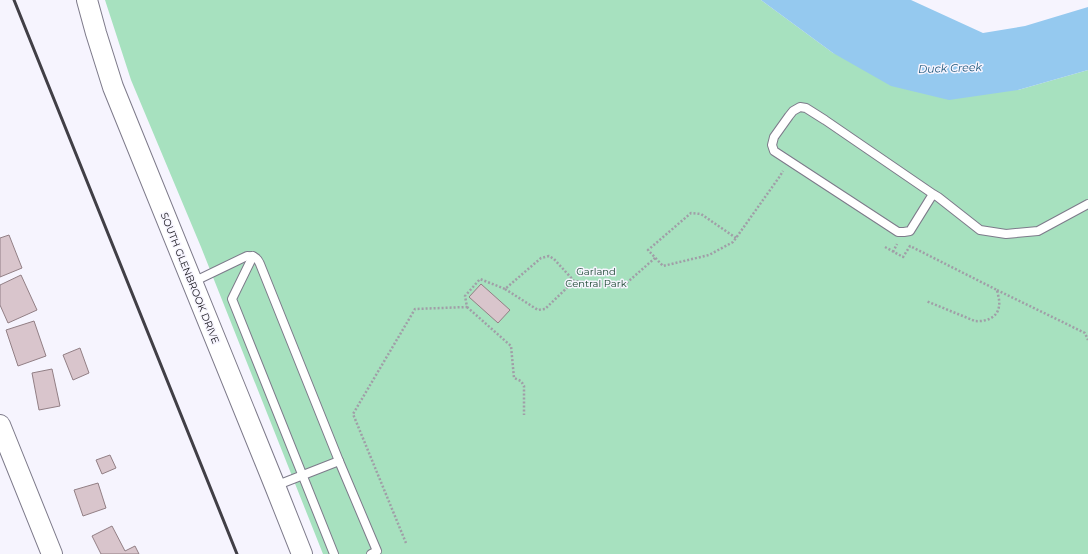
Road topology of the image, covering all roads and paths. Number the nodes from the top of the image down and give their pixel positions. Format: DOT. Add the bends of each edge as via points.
graph roads {
  1 [pos="87,0"];
  2 [pos="780,176"];
  3 [pos="933,194"];
  4 [pos="1088,204"];
  5 [pos="736,238"];
  6 [pos="885,247"];
  7 [pos="253,256"];
  8 [pos="655,258"];
  9 [pos="574,281"];
  10 [pos="192,282"];
  11 [pos="505,289"];
  12 [pos="997,290"];
  13 [pos="926,301"];
  14 [pos="467,307"];
  15 [pos="1088,340"];
  16 [pos="524,415"];
  17 [pos="0,425"];
  18 [pos="339,461"];
  19 [pos="303,475"];
  20 [pos="275,486"];
  21 [pos="406,543"];
  22 [pos="52,554"];
  23 [pos="302,554"];
  24 [pos="334,554"];
  25 [pos="371,554"];
  1 -- 10 [label="street, SOUTH GLENBROOK DRIVE" via="113,87"];
  2 -- 5 [label="path"];
  3 -- 3 [label="lane" via="910,231 898,232 774,151 774,137 794,110 806,108"];
  3 -- 4 [label="lane" via="980,230 1006,234 1038,231"];
  5 -- 8 [label="path" via="709,255 662,266"];
  5 -- 8 [label="path" via="701,214 691,213 648,250"];
  6 -- 12 [label="path" via="903,258 910,246"];
  7 -- 10 [label="lane" via="247,256"];
  7 -- 18 [label="lane" via="258,259"];
  7 -- 19 [label="lane" via="232,299"];
  8 -- 9 [label="path" via="622,287"];
  9 -- 11 [label="path" via="545,309 538,310"];
  9 -- 11 [label="path" via="549,256 542,258"];
  10 -- 20 [label="street, SOUTH GLENBROOK DRIVE"];
  11 -- 14 [label="path" via="480,279 465,296"];
  12 -- 13 [label="path" via="1000,305 998,311 990,319 982,322"];
  12 -- 15 [label="path" via="1085,333"];
  14 -- 16 [label="path" via="511,346 514,378 521,381 524,386"];
  14 -- 21 [label="path" via="415,310 354,414"];
  17 -- 22 [label="street"];
  18 -- 19 [label="lane"];
  18 -- 25 [label="lane" via="378,551"];
  19 -- 20 [label="lane"];
  19 -- 24 [label="lane"];
  20 -- 23 [label="street, SOUTH GLENBROOK DRIVE"];
}
